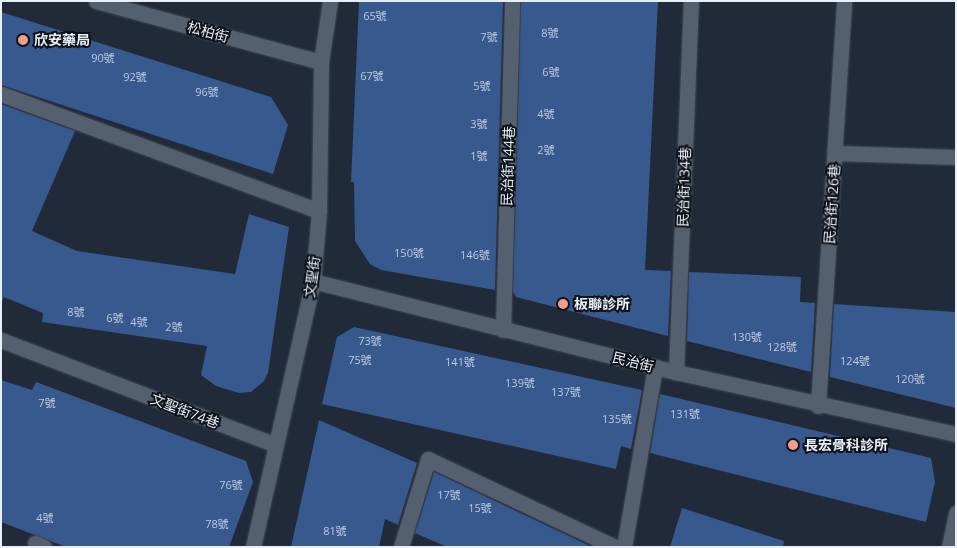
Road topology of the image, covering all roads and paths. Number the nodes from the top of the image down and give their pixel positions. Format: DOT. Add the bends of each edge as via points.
graph roads {
  1 [pos="96,1"];
  2 [pos="330,1"];
  3 [pos="512,1"];
  4 [pos="691,1"];
  5 [pos="844,1"];
  6 [pos="320,62"];
  7 [pos="1,94"];
  8 [pos="836,153"];
  9 [pos="956,157"];
  10 [pos="319,211"];
  11 [pos="313,281"];
  12 [pos="503,330"];
  13 [pos="1,340"];
  14 [pos="655,367"];
  15 [pos="676,372"];
  16 [pos="818,406"];
  17 [pos="956,434"];
  18 [pos="276,446"];
  19 [pos="956,513"];
  20 [pos="253,547"];
  21 [pos="401,547"];
  22 [pos="615,547"];
  23 [pos="624,547"];
  24 [pos="949,547"];
  1 -- 6 [label="street, 松柏街"];
  2 -- 6 [label="street, 文聖街"];
  3 -- 12 [label="street, 民治街144巷"];
  4 -- 15 [label="street, 民治街134巷"];
  5 -- 8 [label="street, 民治街126巷"];
  6 -- 10 [label="street, 文聖街"];
  7 -- 10 [label="street"];
  8 -- 9 [label="street"];
  8 -- 16 [label="street, 民治街126巷"];
  10 -- 11 [label="street, 文聖街"];
  11 -- 12 [label="street, 民治街"];
  11 -- 18 [label="street, 文聖街"];
  12 -- 14 [label="street, 民治街"];
  13 -- 18 [label="street, 文聖街74巷"];
  14 -- 15 [label="street, 民治街"];
  14 -- 23 [label="street"];
  15 -- 16 [label="street, 民治街"];
  16 -- 17 [label="street, 民治街"];
  18 -- 20 [label="street, 文聖街"];
  19 -- 24 [label="street"];
  21 -- 22 [label="street" via="428,460"];
}
